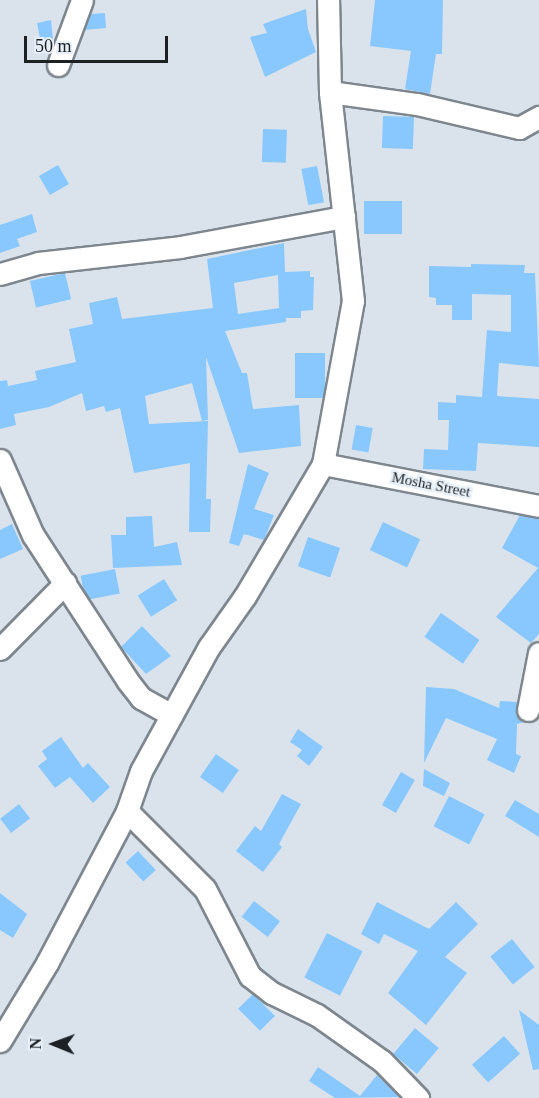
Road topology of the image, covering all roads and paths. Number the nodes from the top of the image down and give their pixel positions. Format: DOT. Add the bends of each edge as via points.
graph roads {
  1 [pos="82,0"];
  2 [pos="328,0"];
  3 [pos="58,65"];
  4 [pos="330,92"];
  5 [pos="539,117"];
  6 [pos="344,217"];
  7 [pos="0,274"];
  8 [pos="0,460"];
  9 [pos="323,464"];
  10 [pos="539,506"];
  11 [pos="65,583"];
  12 [pos="0,649"];
  13 [pos="539,653"];
  14 [pos="528,710"];
  15 [pos="172,714"];
  16 [pos="127,811"];
  17 [pos="0,1041"];
  18 [pos="418,1098"];
  1 -- 3 [label="street"];
  2 -- 4 [label="street"];
  4 -- 5 [label="street" via="417,104 519,128"];
  4 -- 6 [label="street"];
  6 -- 7 [label="street" via="180,247 38,263"];
  6 -- 9 [label="street" via="353,301"];
  8 -- 11 [label="street" via="33,535"];
  9 -- 10 [label="street, Mosha Street"];
  9 -- 15 [label="street" via="245,596 209,646"];
  11 -- 12 [label="street"];
  11 -- 15 [label="street" via="141,698"];
  13 -- 14 [label="street"];
  15 -- 16 [label="street" via="141,771"];
  16 -- 17 [label="street" via="47,963"];
  16 -- 18 [label="street" via="205,889 250,976 272,993 317,1015 382,1061"];
}
